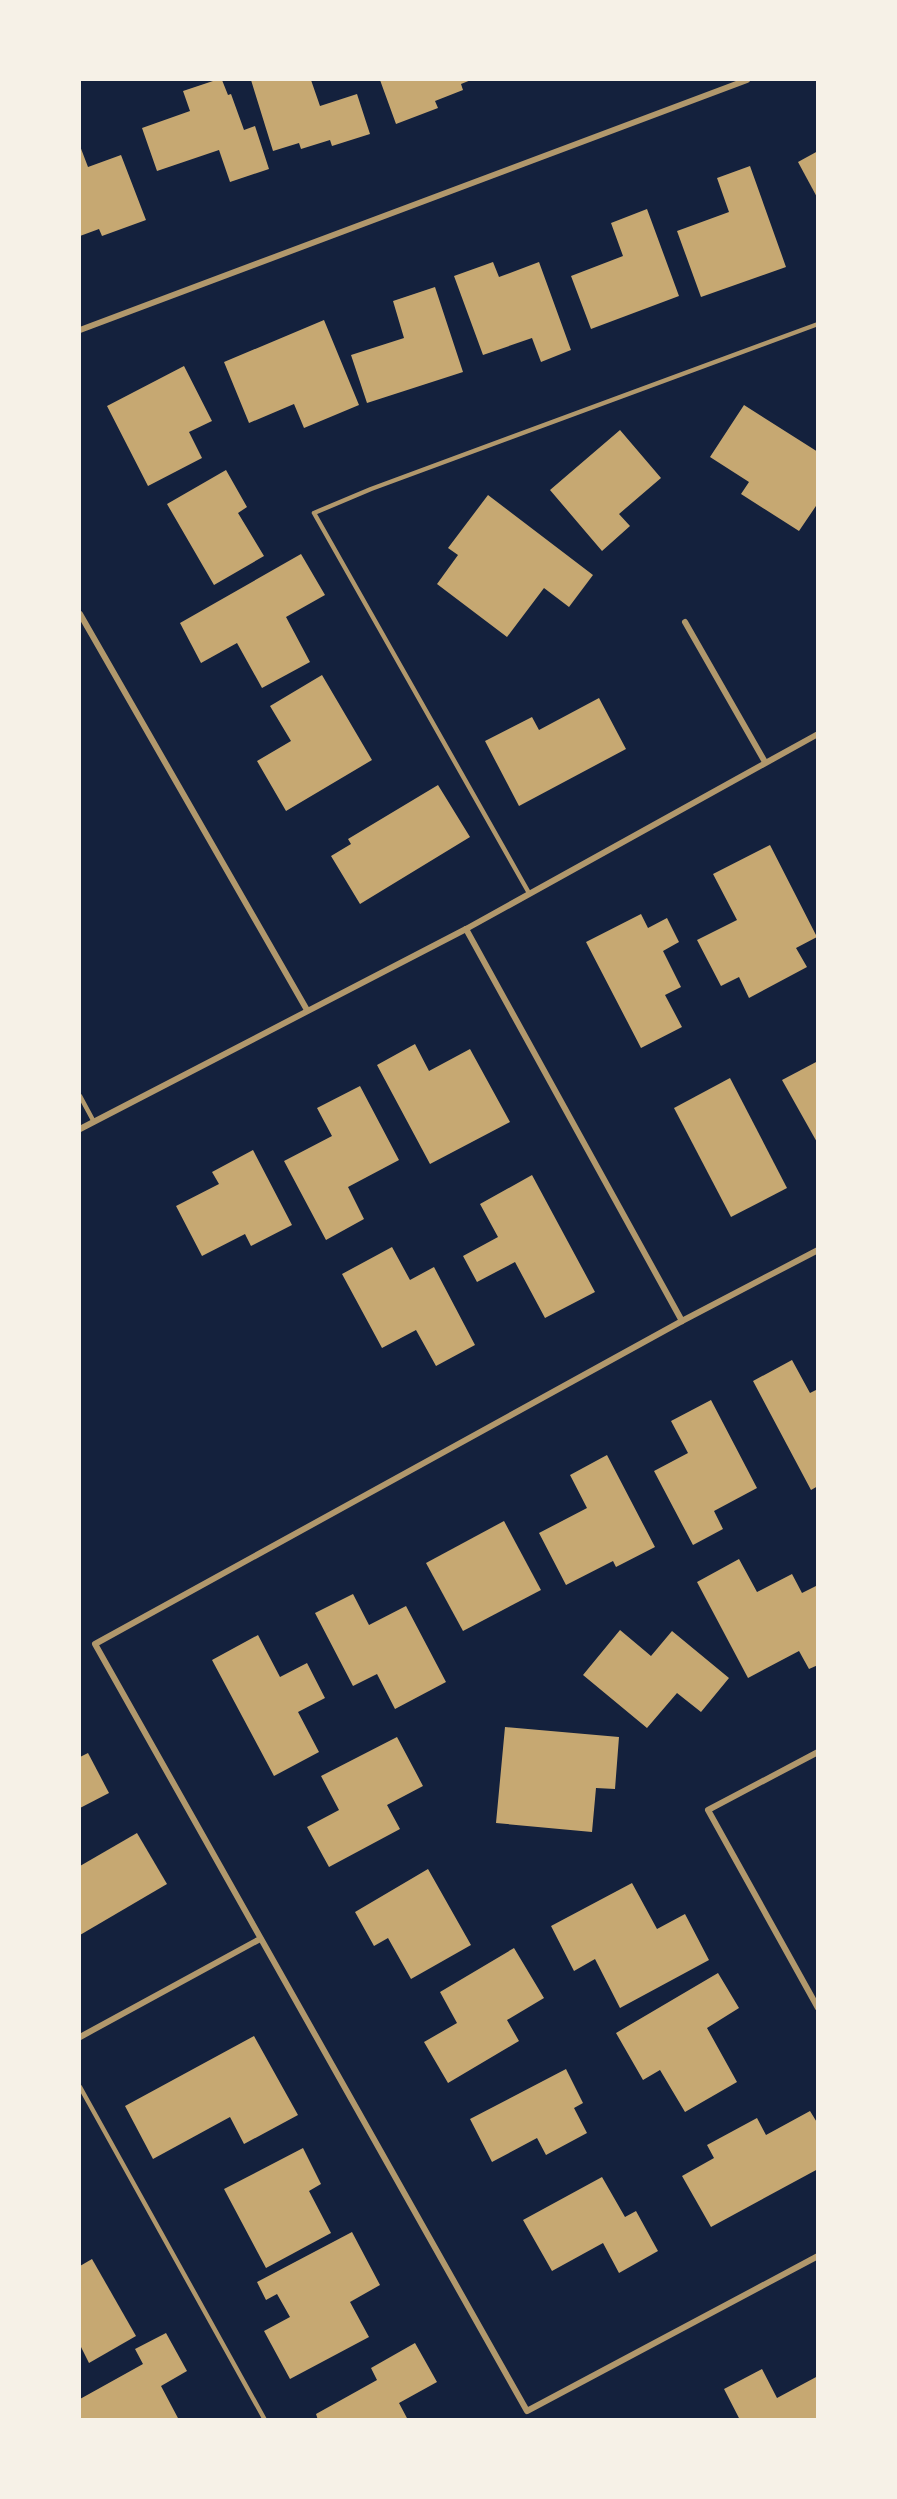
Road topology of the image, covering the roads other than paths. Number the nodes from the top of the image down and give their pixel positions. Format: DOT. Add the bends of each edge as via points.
graph roads {
  1 [pos="747,80"];
  2 [pos="818,324"];
  3 [pos="80,330"];
  4 [pos="80,614"];
  5 [pos="684,622"];
  6 [pos="818,734"];
  7 [pos="765,762"];
  8 [pos="530,894"];
  9 [pos="466,929"];
  10 [pos="307,1010"];
  11 [pos="80,1096"];
  12 [pos="94,1122"];
  13 [pos="80,1129"];
  14 [pos="818,1250"];
  15 [pos="682,1321"];
  16 [pos="818,1752"];
  17 [pos="260,1939"];
  18 [pos="818,2008"];
  19 [pos="80,2037"];
  20 [pos="80,2087"];
  21 [pos="818,2256"];
  22 [pos="265,2420"];
  1 -- 3 [label="street"];
  2 -- 8 [label="lane" via="314,513"];
  4 -- 10 [label="street"];
  5 -- 7 [label="street"];
  6 -- 7 [label="street"];
  7 -- 8 [label="street"];
  8 -- 9 [label="street"];
  9 -- 10 [label="street"];
  9 -- 15 [label="street"];
  10 -- 12 [label="street"];
  11 -- 12 [label="lane"];
  12 -- 13 [label="street"];
  14 -- 15 [label="street"];
  15 -- 17 [label="street" via="95,1644"];
  16 -- 18 [label="street" via="708,1810"];
  17 -- 19 [label="street"];
  17 -- 21 [label="street" via="527,2411"];
  20 -- 22 [label="lane"];
}
